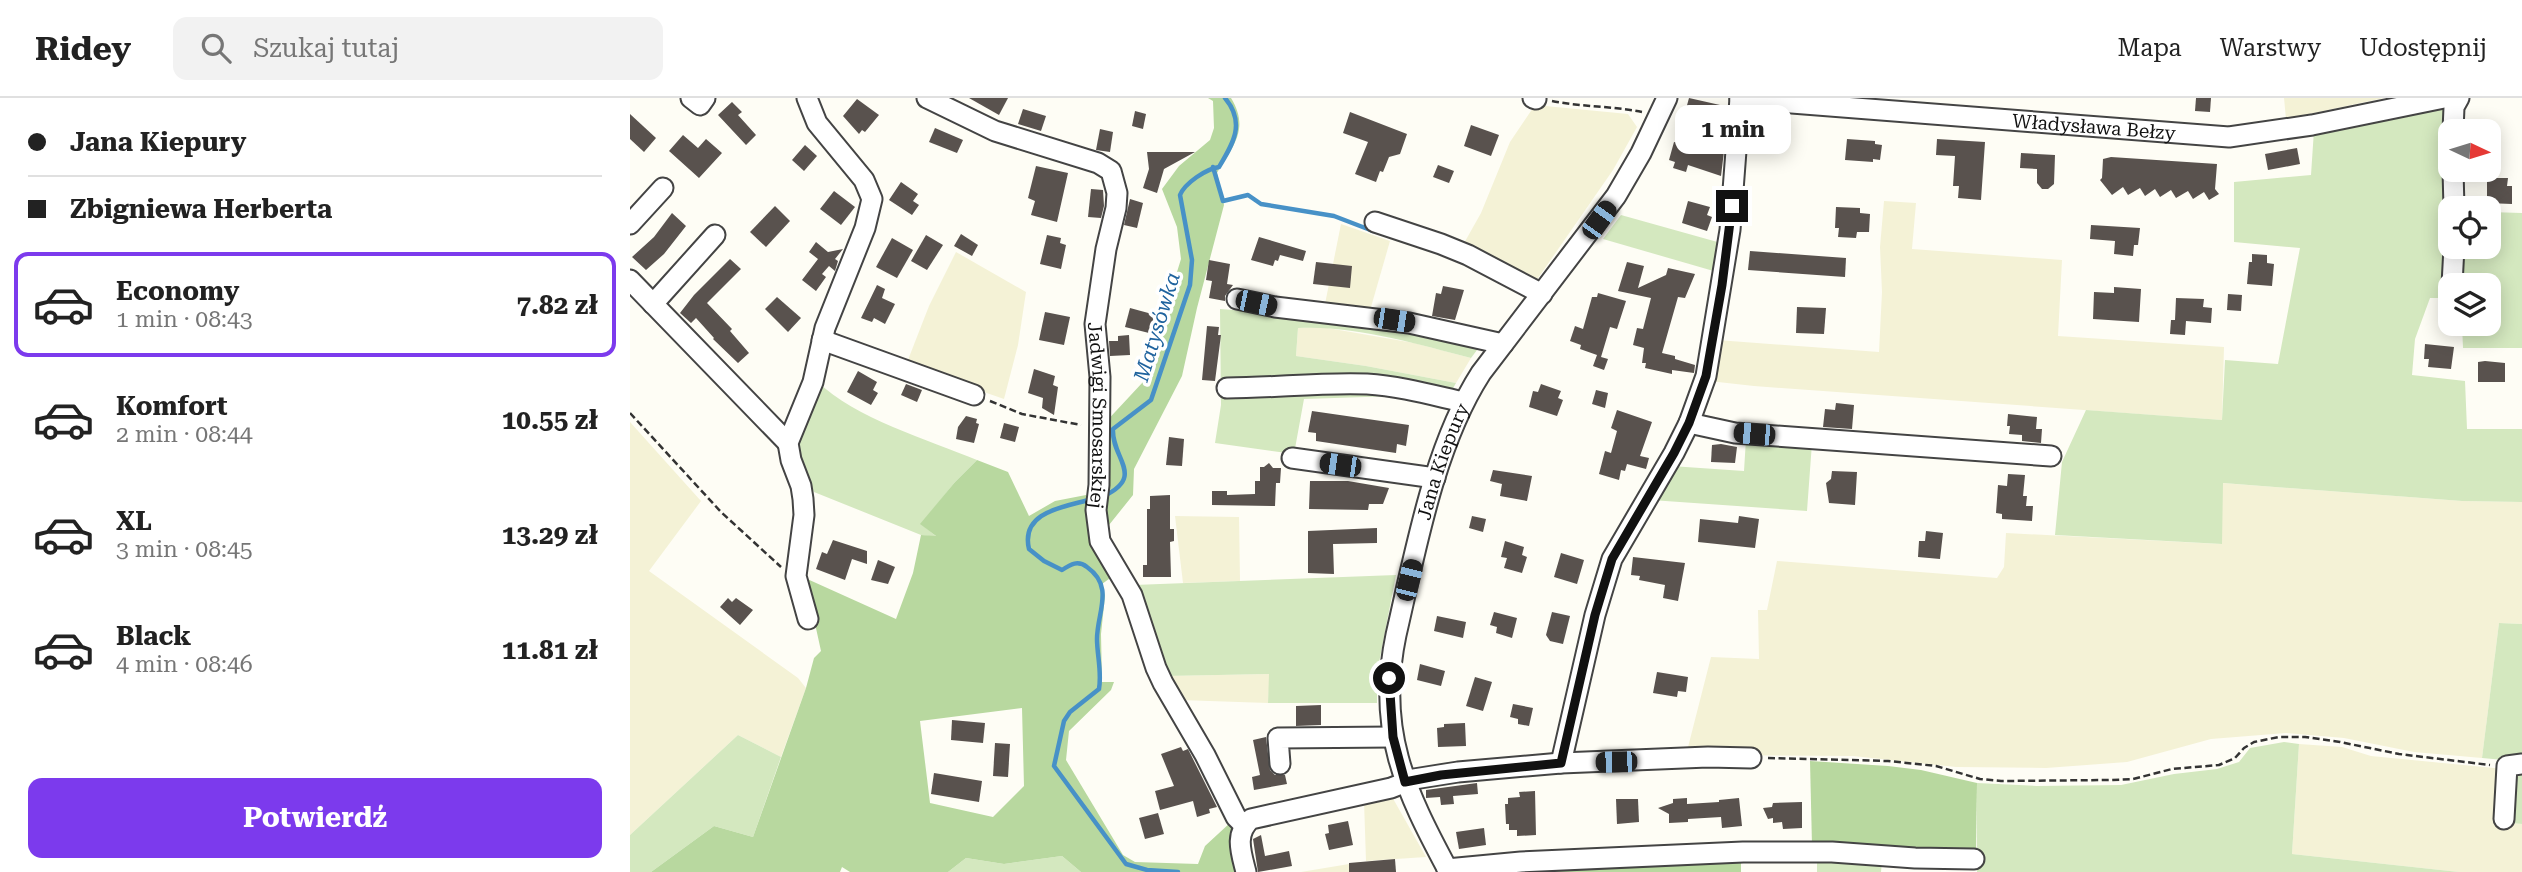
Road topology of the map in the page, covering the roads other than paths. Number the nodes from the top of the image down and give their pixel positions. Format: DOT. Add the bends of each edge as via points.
graph roads {
  1 [pos="691,98"];
  2 [pos="705,98"];
  3 [pos="807,98"];
  4 [pos="927,98"];
  5 [pos="1740,98"];
  6 [pos="2444,98"];
  7 [pos="2459,98"];
  8 [pos="1663,107"];
  9 [pos="2454,119"];
  10 [pos="663,188"];
  11 [pos="1376,222"];
  12 [pos="630,224"];
  13 [pos="715,235"];
  14 [pos="630,280"];
  15 [pos="1542,294"];
  16 [pos="1237,299"];
  17 [pos="653,304"];
  18 [pos="822,340"];
  19 [pos="1503,344"];
  20 [pos="1227,388"];
  21 [pos="974,395"];
  22 [pos="1463,402"];
  23 [pos="1689,423"];
  24 [pos="788,443"];
  25 [pos="2051,456"];
  26 [pos="1292,458"];
  27 [pos="1436,478"];
  28 [pos="808,619"];
  29 [pos="1393,737"];
  30 [pos="1751,758"];
  31 [pos="1561,763"];
  32 [pos="1280,764"];
  33 [pos="2515,765"];
  34 [pos="1405,782"];
  35 [pos="2504,819"];
  36 [pos="1244,825"];
  37 [pos="1974,859"];
  38 [pos="1448,870"];
  39 [pos="1246,872"];
  1 -- 2 [label="street" via="700,104"];
  3 -- 18 [label="street" via="817,123 864,180 872,200"];
  4 -- 36 [label="street, Jadwigi Smosarskiej" via="995,131 1111,171 1116,208 1096,324 1100,541 1132,595 1156,668"];
  5 -- 6 [label="street, Władysława Bełzy" via="2229,137"];
  5 -- 23 [label="street" via="1722,285 1706,376"];
  7 -- 9 [label="street"];
  8 -- 15 [label="street, Jana Kiepury" via="1616,196"];
  10 -- 12 [label="street"];
  11 -- 15 [label="street" via="1450,247"];
  13 -- 17 [label="street"];
  14 -- 17 [label="street"];
  15 -- 19 [label="street, Jana Kiepury"];
  16 -- 19 [label="street" via="1409,323"];
  17 -- 24 [label="street"];
  18 -- 21 [label="street"];
  18 -- 24 [label="street" via="813,382"];
  19 -- 22 [label="street, Jana Kiepury"];
  20 -- 22 [label="street" via="1370,384"];
  22 -- 27 [label="street, Jana Kiepury"];
  23 -- 25 [label="street" via="1735,433"];
  23 -- 31 [label="street" via="1612,559"];
  24 -- 28 [label="street" via="801,486 804,515 796,576"];
  26 -- 27 [label="street"];
  27 -- 29 [label="street, Jana Kiepury" via="1391,659 1388,691"];
  29 -- 32 [label="street" via="1278,738"];
  29 -- 34 [label="street, Jana Kiepury"];
  30 -- 31 [label="street"];
  31 -- 34 [label="street"];
  33 -- 35 [label="street"];
  34 -- 36 [label="street" via="1260,815"];
  34 -- 38 [label="street, Jana Kiepury"];
  36 -- 39 [label="street" via="1239,834"];
  37 -- 38 [label="street" via="1743,852 1535,861"];
}
